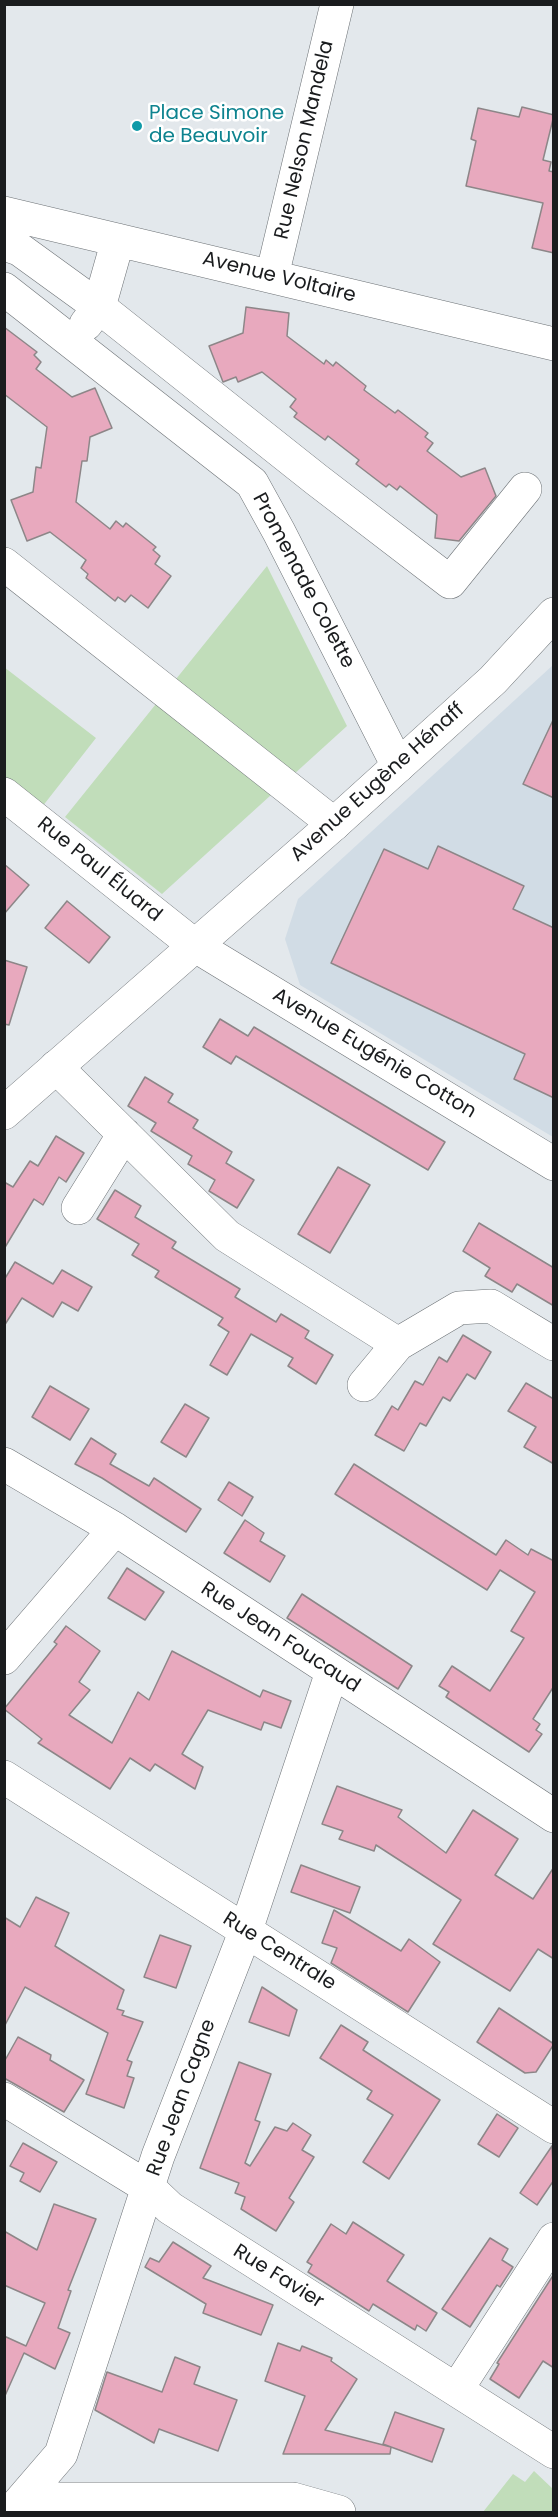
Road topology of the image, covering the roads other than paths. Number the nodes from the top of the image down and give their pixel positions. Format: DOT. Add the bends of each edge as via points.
graph roads {
  1 [pos="337,4"];
  2 [pos="4,213"];
  3 [pos="118,240"];
  4 [pos="4,244"];
  5 [pos="272,276"];
  6 [pos="4,290"];
  7 [pos="99,307"];
  8 [pos="72,342"];
  9 [pos="554,344"];
  10 [pos="205,391"];
  11 [pos="252,483"];
  12 [pos="525,489"];
  13 [pos="4,564"];
  14 [pos="554,614"];
  15 [pos="398,766"];
  16 [pos="4,794"];
  17 [pos="334,824"];
  18 [pos="194,945"];
  19 [pos="56,1067"];
  20 [pos="4,1113"];
  21 [pos="124,1134"];
  22 [pos="554,1164"];
  23 [pos="78,1208"];
  24 [pos="398,1344"];
  25 [pos="554,1344"];
  26 [pos="364,1385"];
  27 [pos="4,1464"];
  28 [pos="115,1529"];
  29 [pos="4,1658"];
  30 [pos="332,1672"];
  31 [pos="4,1777"];
  32 [pos="554,1816"];
  33 [pos="246,1930"];
  34 [pos="4,2098"];
  35 [pos="554,2127"];
  36 [pos="148,2188"];
  37 [pos="554,2239"];
  38 [pos="457,2389"];
  39 [pos="554,2452"];
  40 [pos="17,2506"];
  41 [pos="287,2506"];
  42 [pos="339,2512"];
  1 -- 5 [label="street, Rue Nelson Mandela"];
  2 -- 3 [label="street, Avenue Voltaire"];
  3 -- 5 [label="street, Avenue Voltaire"];
  3 -- 7 [label="street"];
  4 -- 7 [label="street" via="20,249"];
  5 -- 9 [label="street, Avenue Voltaire"];
  6 -- 8 [label="street, Promenade Colette"];
  7 -- 8 [label="street"];
  7 -- 10 [label="street"];
  8 -- 11 [label="street, Promenade Colette"];
  10 -- 11 [label="street"];
  10 -- 12 [label="street" via="450,582"];
  11 -- 15 [label="street, Promenade Colette"];
  13 -- 17 [label="street"];
  14 -- 15 [label="street, Avenue Eugène Hénaff" via="493,680"];
  15 -- 17 [label="street, Avenue Eugène Hénaff"];
  16 -- 18 [label="street, Rue Paul Éluard"];
  17 -- 18 [label="street, Avenue Eugène Hénaff"];
  18 -- 19 [label="street, Avenue Eugène Hénaff"];
  18 -- 22 [label="street, Avenue Eugénie Cotton"];
  19 -- 20 [label="street, Avenue Eugène Hénaff"];
  19 -- 21 [label="street"];
  21 -- 23 [label="street"];
  21 -- 24 [label="street" via="226,1236"];
  24 -- 25 [label="street" via="459,1308 491,1306"];
  24 -- 26 [label="street"];
  27 -- 28 [label="street, Rue Jean Foucaud"];
  28 -- 29 [label="street"];
  28 -- 30 [label="street, Rue Jean Foucaud"];
  30 -- 32 [label="street, Rue Jean Foucaud"];
  30 -- 33 [label="street, Rue Jean Cagne"];
  31 -- 33 [label="street, Rue Centrale"];
  33 -- 35 [label="street, Rue Centrale"];
  33 -- 36 [label="street, Rue Jean Cagne"];
  34 -- 36 [label="street, Rue Favier"];
  36 -- 38 [label="street, Rue Favier" via="170,2208"];
  36 -- 40 [label="street, Rue Jean Cagne" via="61,2454"];
  37 -- 38 [label="street"];
  38 -- 39 [label="street, Rue Favier"];
  40 -- 41 [label="street"];
  41 -- 42 [label="street"];
}
